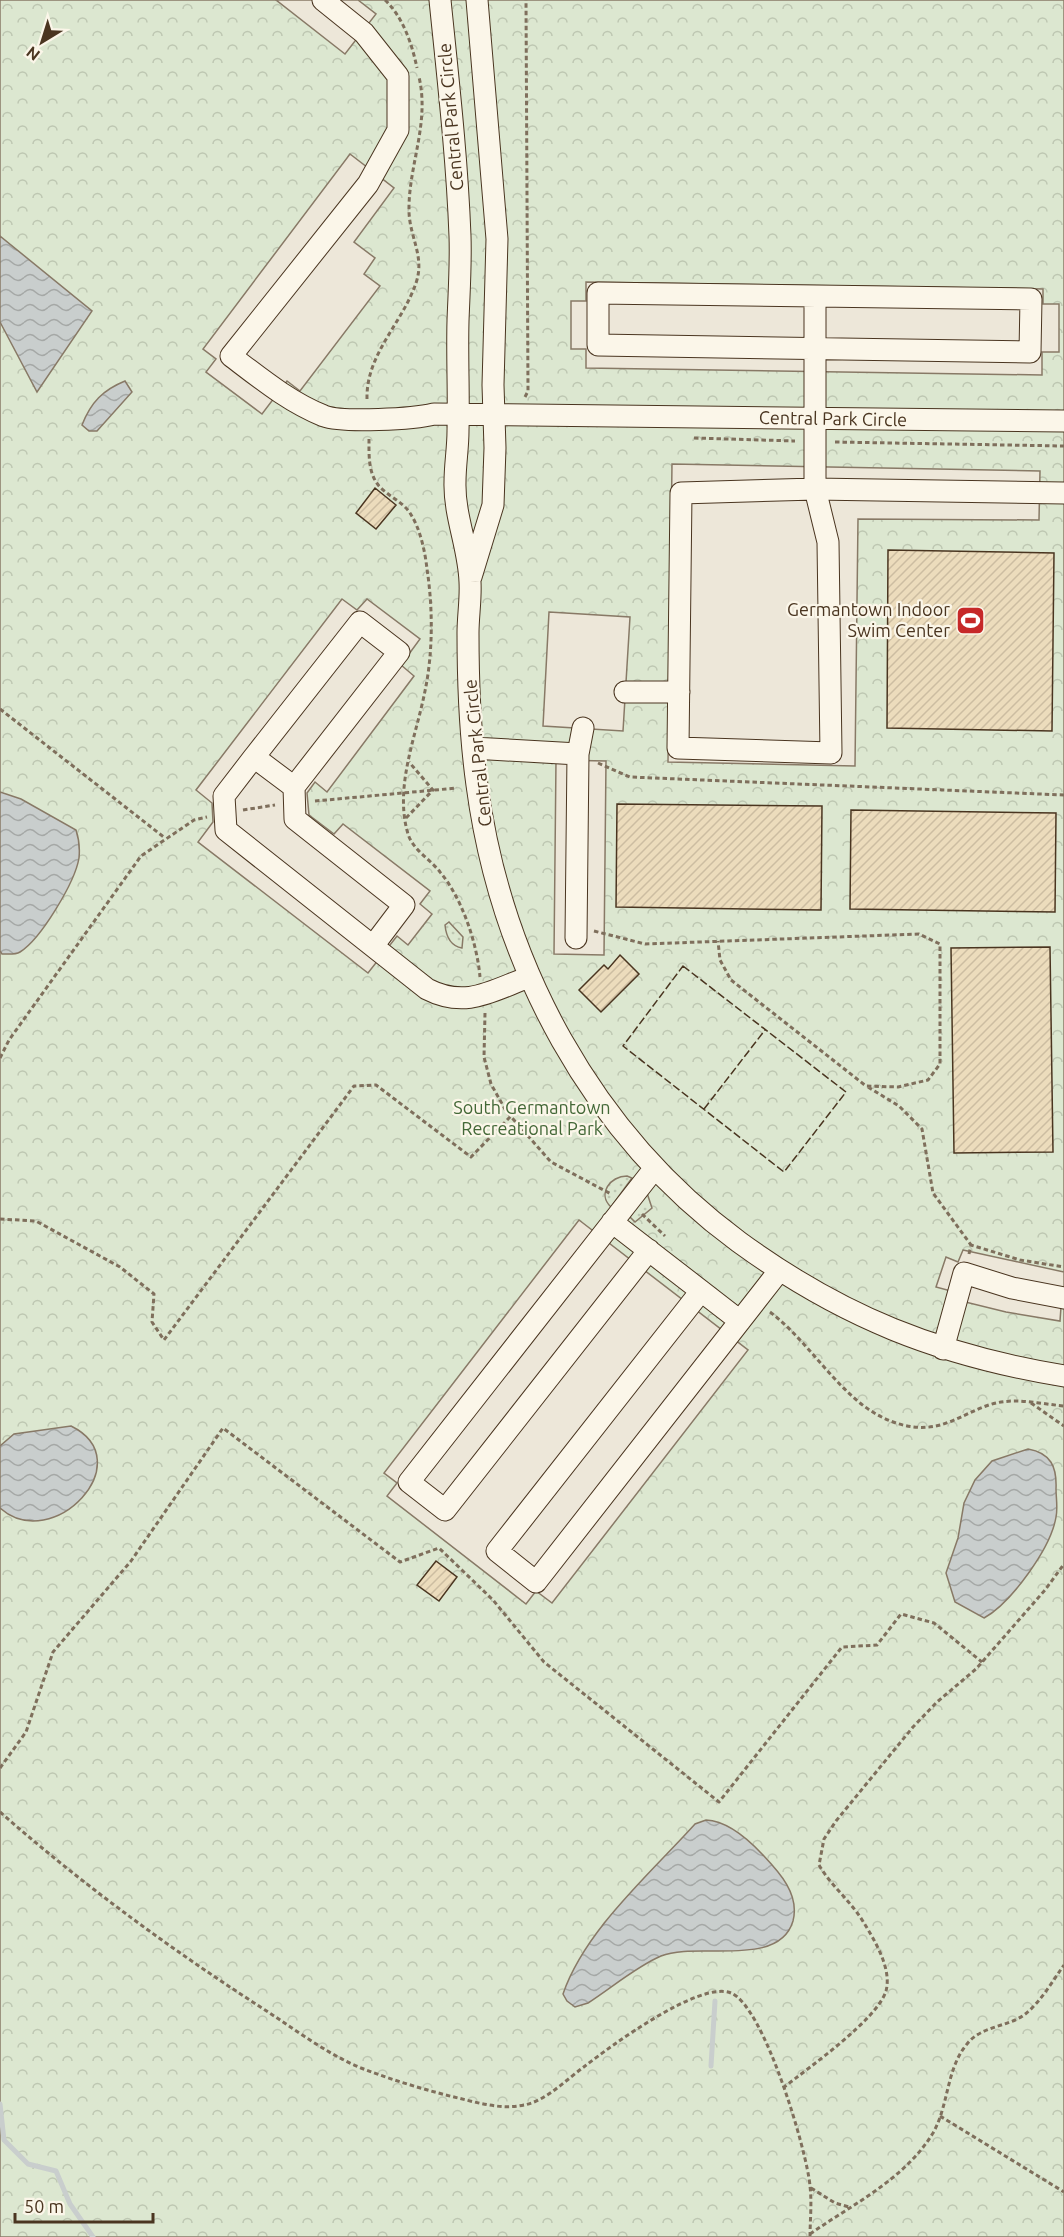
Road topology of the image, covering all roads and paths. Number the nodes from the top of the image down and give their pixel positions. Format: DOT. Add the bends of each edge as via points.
graph roads {
  1 [pos="323,0"];
  2 [pos="440,0"];
  3 [pos="477,0"];
  4 [pos="526,0"];
  5 [pos="815,296"];
  6 [pos="814,348"];
  7 [pos="458,414"];
  8 [pos="516,415"];
  9 [pos="494,416"];
  10 [pos="813,418"];
  11 [pos="1064,421"];
  12 [pos="369,438"];
  13 [pos="380,438"];
  14 [pos="684,438"];
  15 [pos="814,441"];
  16 [pos="1064,446"];
  17 [pos="815,489"];
  18 [pos="1064,493"];
  19 [pos="470,580"];
  20 [pos="626,692"];
  21 [pos="679,692"];
  22 [pos="0,709"];
  23 [pos="583,729"];
  24 [pos="473,748"];
  25 [pos="578,754"];
  26 [pos="254,757"];
  27 [pos="409,762"];
  28 [pos="477,786"];
  29 [pos="433,790"];
  30 [pos="295,795"];
  31 [pos="1064,795"];
  32 [pos="225,813"];
  33 [pos="405,819"];
  34 [pos="165,838"];
  35 [pos="576,931"];
  36 [pos="718,941"];
  37 [pos="373,946"];
  38 [pos="529,977"];
  39 [pos="0,1058"];
  40 [pos="866,1086"];
  41 [pos="511,1116"];
  42 [pos="654,1169"];
  43 [pos="0,1219"];
  44 [pos="612,1222"];
  45 [pos="971,1245"];
  46 [pos="649,1250"];
  47 [pos="1064,1267"];
  48 [pos="779,1271"];
  49 [pos="964,1273"];
  50 [pos="701,1291"];
  51 [pos="1064,1298"];
  52 [pos="740,1321"];
  53 [pos="943,1349"];
  54 [pos="1064,1376"];
  55 [pos="1030,1403"];
  56 [pos="1064,1426"];
  57 [pos="1064,1564"];
  58 [pos="982,1662"];
  59 [pos="0,1768"];
  60 [pos="0,1812"];
  61 [pos="1064,1965"];
  62 [pos="783,2088"];
  63 [pos="940,2116"];
  64 [pos="810,2187"];
  65 [pos="1064,2192"];
  66 [pos="849,2207"];
  67 [pos="810,2235"];
  1 -- 7 [label="street" via="364,33 398,76 399,130 368,184 231,356 285,396 326,417 409,420"];
  2 -- 7 [label="street, Central Park Circle" via="460,240"];
  3 -- 9 [label="street, Central Park Circle" via="497,239"];
  4 -- 8 [label="path" via="528,391"];
  5 -- 6 [label="street"];
  5 -- 6 [label="street" via="1030,299 1030,351"];
  5 -- 6 [label="street" via="598,293 598,345"];
  6 -- 10 [label="street"];
  7 -- 9 [label="street, Central Park Circle"];
  7 -- 19 [label="street, Central Park Circle" via="454,486"];
  8 -- 9 [label="street, Central Park Circle"];
  8 -- 10 [label="street, Central Park Circle"];
  9 -- 19 [label="street, Central Park Circle" via="493,504"];
  10 -- 11 [label="street, Central Park Circle"];
  10 -- 15 [label="street"];
  12 -- 13 [label="path"];
  14 -- 15 [label="path"];
  15 -- 16 [label="path"];
  15 -- 17 [label="street"];
  17 -- 18 [label="street"];
  17 -- 21 [label="street" via="681,493"];
  17 -- 21 [label="street" via="828,542 831,753 678,748"];
  19 -- 24 [label="street, Central Park Circle"];
  20 -- 21 [label="street"];
  22 -- 34 [label="path"];
  23 -- 25 [label="street"];
  24 -- 25 [label="street"];
  24 -- 28 [label="street, Central Park Circle"];
  25 -- 31 [label="path" via="630,777"];
  25 -- 35 [label="street"];
  26 -- 30 [label="street"];
  26 -- 30 [label="street" via="360,622 399,652"];
  26 -- 32 [label="street" via="224,796"];
  27 -- 29 [label="path"];
  28 -- 29 [label="path"];
  28 -- 38 [label="street, Central Park Circle" via="489,855"];
  29 -- 30 [label="path"];
  29 -- 33 [label="path"];
  30 -- 32 [label="path"];
  30 -- 37 [label="street" via="295,819 404,905"];
  32 -- 34 [label="path" via="194,820"];
  32 -- 37 [label="street" via="226,830"];
  34 -- 39 [label="path" via="124,875"];
  35 -- 36 [label="path" via="645,944"];
  36 -- 40 [label="path" via="720,960 731,980"];
  36 -- 40 [label="path" via="919,934 940,944 940,1064 928,1080 898,1087"];
  37 -- 38 [label="street" via="427,989 449,998 473,998"];
  38 -- 42 [label="street, Central Park Circle" via="569,1056 610,1117"];
  40 -- 45 [label="path" via="899,1106 922,1129 933,1193"];
  41 -- 43 [label="path" via="471,1157 376,1085 354,1086 164,1340 152,1322 154,1294 120,1267 36,1221"];
  42 -- 44 [label="street"];
  42 -- 48 [label="street, Central Park Circle" via="705,1216"];
  44 -- 46 [label="street"];
  44 -- 46 [label="street" via="409,1482 445,1510"];
  45 -- 47 [label="path" via="1020,1260"];
  45 -- 49 [label="path"];
  46 -- 50 [label="street"];
  48 -- 52 [label="street"];
  48 -- 53 [label="street, Central Park Circle" via="885,1328"];
  49 -- 51 [label="street"];
  49 -- 53 [label="street"];
  50 -- 52 [label="street"];
  50 -- 52 [label="street" via="497,1551 536,1582"];
  53 -- 54 [label="street, Central Park Circle"];
  55 -- 56 [label="path"];
  57 -- 58 [label="path"];
  58 -- 59 [label="path" via="934,1623 901,1614 877,1645 842,1647 719,1802 544,1662 493,1600 439,1548 400,1562 223,1428 131,1561 53,1652 26,1732"];
  58 -- 62 [label="path" via="913,1727 824,1839 819,1865 852,1905 877,1947 886,1974 886,1991 862,2024"];
  60 -- 62 [label="path" via="92,1891 221,1982 360,2067 484,2104 525,2105 540,2099 657,2016 707,1992 722,1990 735,1994 753,2014"];
  61 -- 63 [label="path" via="1022,2016 981,2032 968,2042 952,2072"];
  62 -- 64 [label="path" via="806,2159"];
  63 -- 65 [label="path"];
  63 -- 66 [label="path" via="932,2133 892,2179"];
  64 -- 66 [label="path"];
  64 -- 67 [label="path"];
  66 -- 67 [label="path"];
}
